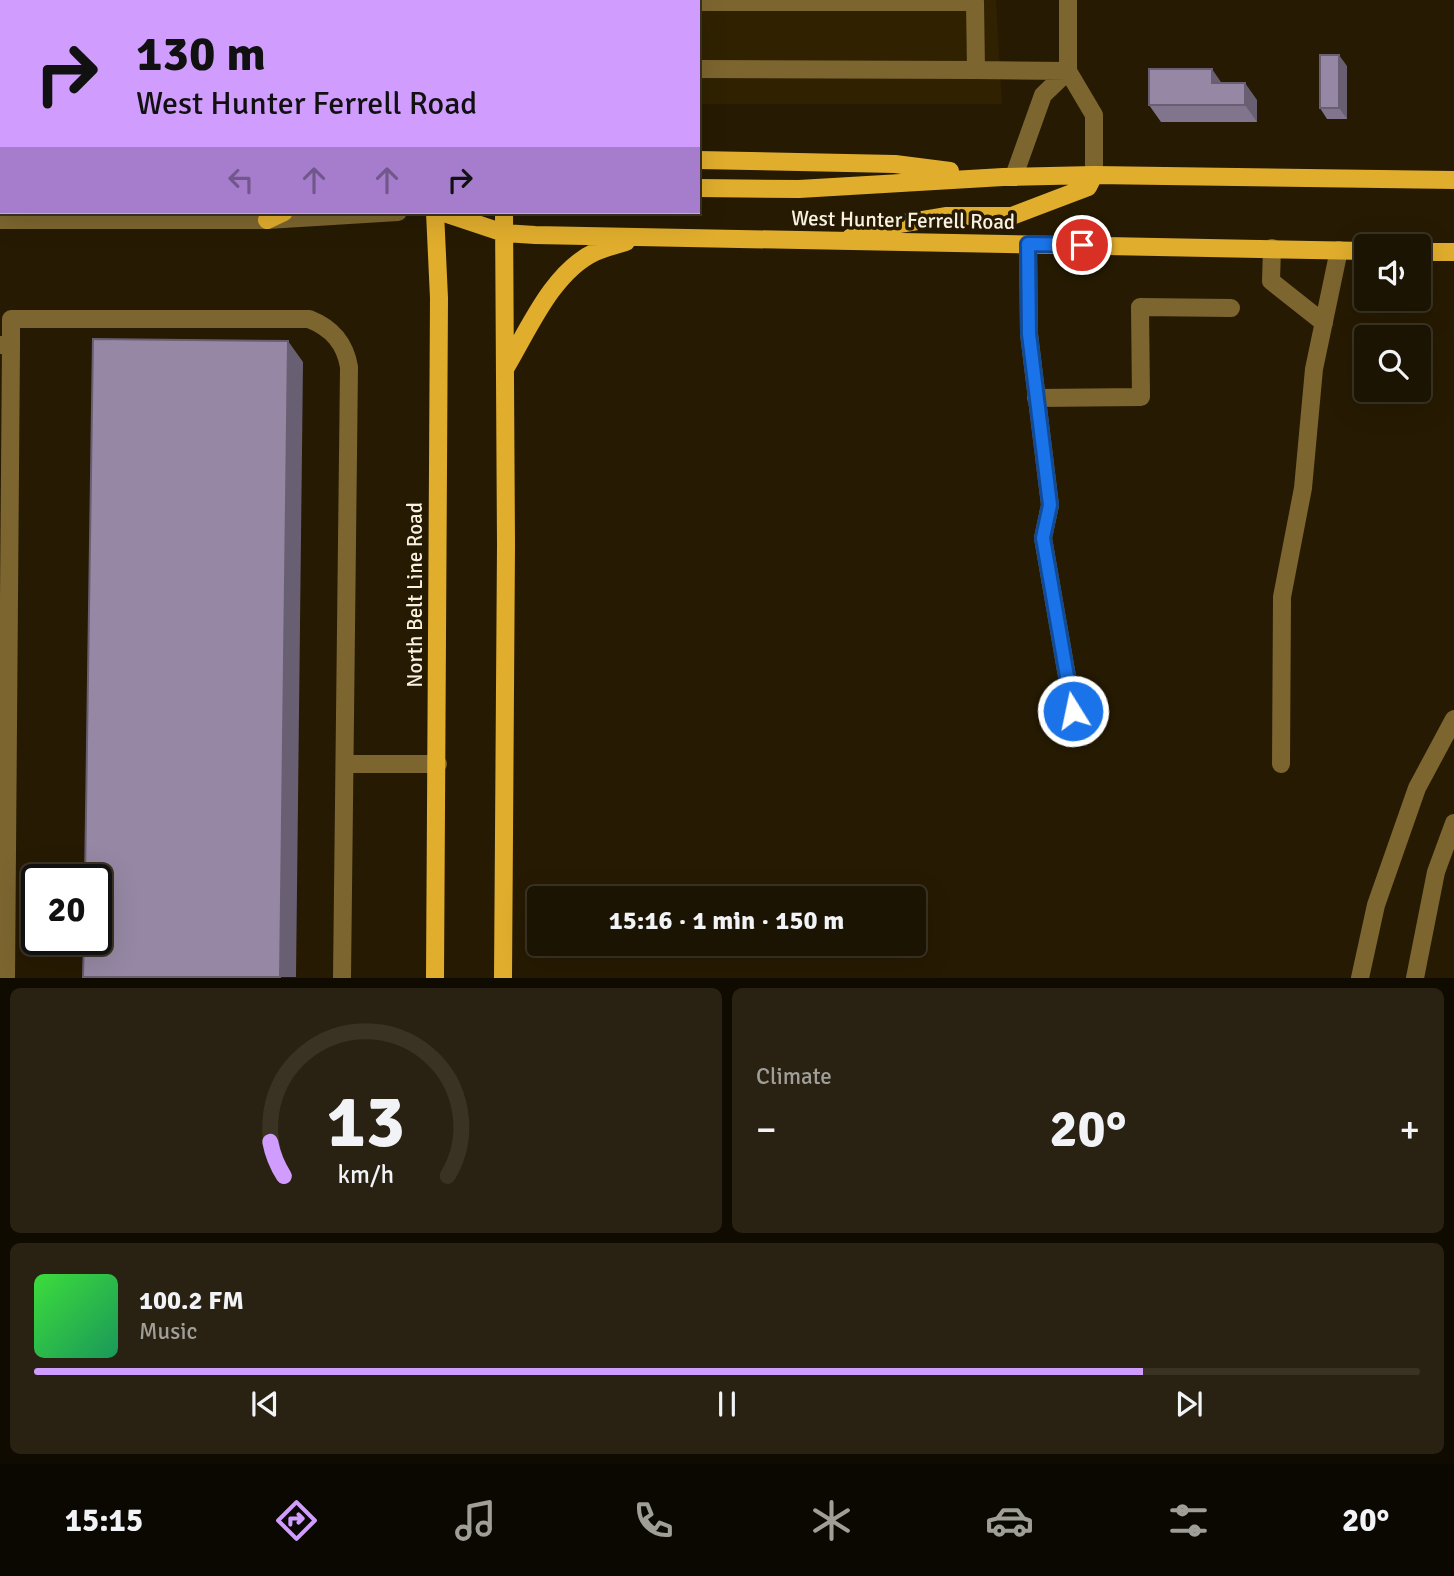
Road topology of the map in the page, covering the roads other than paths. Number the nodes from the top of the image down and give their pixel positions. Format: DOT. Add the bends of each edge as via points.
graph roads {
  1 [pos="1068,0"];
  2 [pos="700,2"];
  3 [pos="700,69"];
  4 [pos="976,70"];
  5 [pos="1068,71"];
  6 [pos="700,160"];
  7 [pos="1094,175"];
  8 [pos="1008,176"];
  9 [pos="1454,180"];
  10 [pos="700,188"];
  11 [pos="279,214"];
  12 [pos="361,214"];
  13 [pos="435,214"];
  14 [pos="447,214"];
  15 [pos="504,214"];
  16 [pos="267,219"];
  17 [pos="0,220"];
  18 [pos="504,233"];
  19 [pos="637,238"];
  20 [pos="838,241"];
  21 [pos="1028,244"];
  22 [pos="1272,248"];
  23 [pos="1339,250"];
  24 [pos="1354,251"];
  25 [pos="1431,252"];
  26 [pos="1454,252"];
  27 [pos="1231,308"];
  28 [pos="1324,323"];
  29 [pos="6,345"];
  30 [pos="505,369"];
  31 [pos="1036,398"];
  32 [pos="1073,711"];
  33 [pos="1454,719"];
  34 [pos="345,764"];
  35 [pos="438,764"];
  36 [pos="1281,764"];
  37 [pos="1454,823"];
  38 [pos="4,849"];
  39 [pos="6,978"];
  40 [pos="342,978"];
  41 [pos="435,978"];
  42 [pos="503,978"];
  43 [pos="1360,978"];
  44 [pos="1415,978"];
  1 -- 5 [label="street"];
  2 -- 4 [label="street" via="975,2"];
  3 -- 4 [label="street"];
  4 -- 5 [label="street"];
  5 -- 7 [label="street" via="1094,115"];
  5 -- 8 [label="street" via="1043,95"];
  6 -- 8 [label="main road" via="895,164"];
  7 -- 8 [label="main road, West Hunter Ferrell Road"];
  7 -- 9 [label="main road, West Hunter Ferrell Road"];
  7 -- 20 [label="main road" via="1088,187 1012,216 947,216 887,226"];
  8 -- 10 [label="main road, West Hunter Ferrell Road" via="799,189"];
  11 -- 16 [label="main road"];
  12 -- 16 [label="street"];
  13 -- 35 [label="main road, North Belt Line Road"];
  14 -- 18 [label="main road, West Hunter Ferrell Road"];
  15 -- 18 [label="main road"];
  16 -- 17 [label="street"];
  18 -- 19 [label="main road, West Hunter Ferrell Road"];
  18 -- 30 [label="main road"];
  19 -- 20 [label="main road, West Hunter Ferrell Road"];
  19 -- 30 [label="main road" via="593,253 573,268"];
  20 -- 21 [label="main road, West Hunter Ferrell Road"];
  21 -- 22 [label="main road, West Hunter Ferrell Road"];
  21 -- 31 [label="street" via="1029,334"];
  22 -- 23 [label="main road, West Hunter Ferrell Road"];
  22 -- 28 [label="street" via="1271,281"];
  23 -- 24 [label="main road, West Hunter Ferrell Road"];
  23 -- 28 [label="street"];
  25 -- 26 [label="main road"];
  27 -- 31 [label="street" via="1140,307 1141,397"];
  28 -- 36 [label="street" via="1314,369 1303,488 1282,597"];
  29 -- 34 [label="street" via="11,319 309,319 336,337 347,351 349,367"];
  29 -- 38 [label="street"];
  30 -- 42 [label="main road"];
  31 -- 32 [label="street" via="1050,505 1043,538"];
  33 -- 43 [label="street" via="1417,788 1376,905"];
  34 -- 35 [label="street"];
  34 -- 40 [label="street"];
  35 -- 41 [label="main road, North Belt Line Road"];
  37 -- 44 [label="street" via="1436,872"];
  38 -- 39 [label="street"];
}
